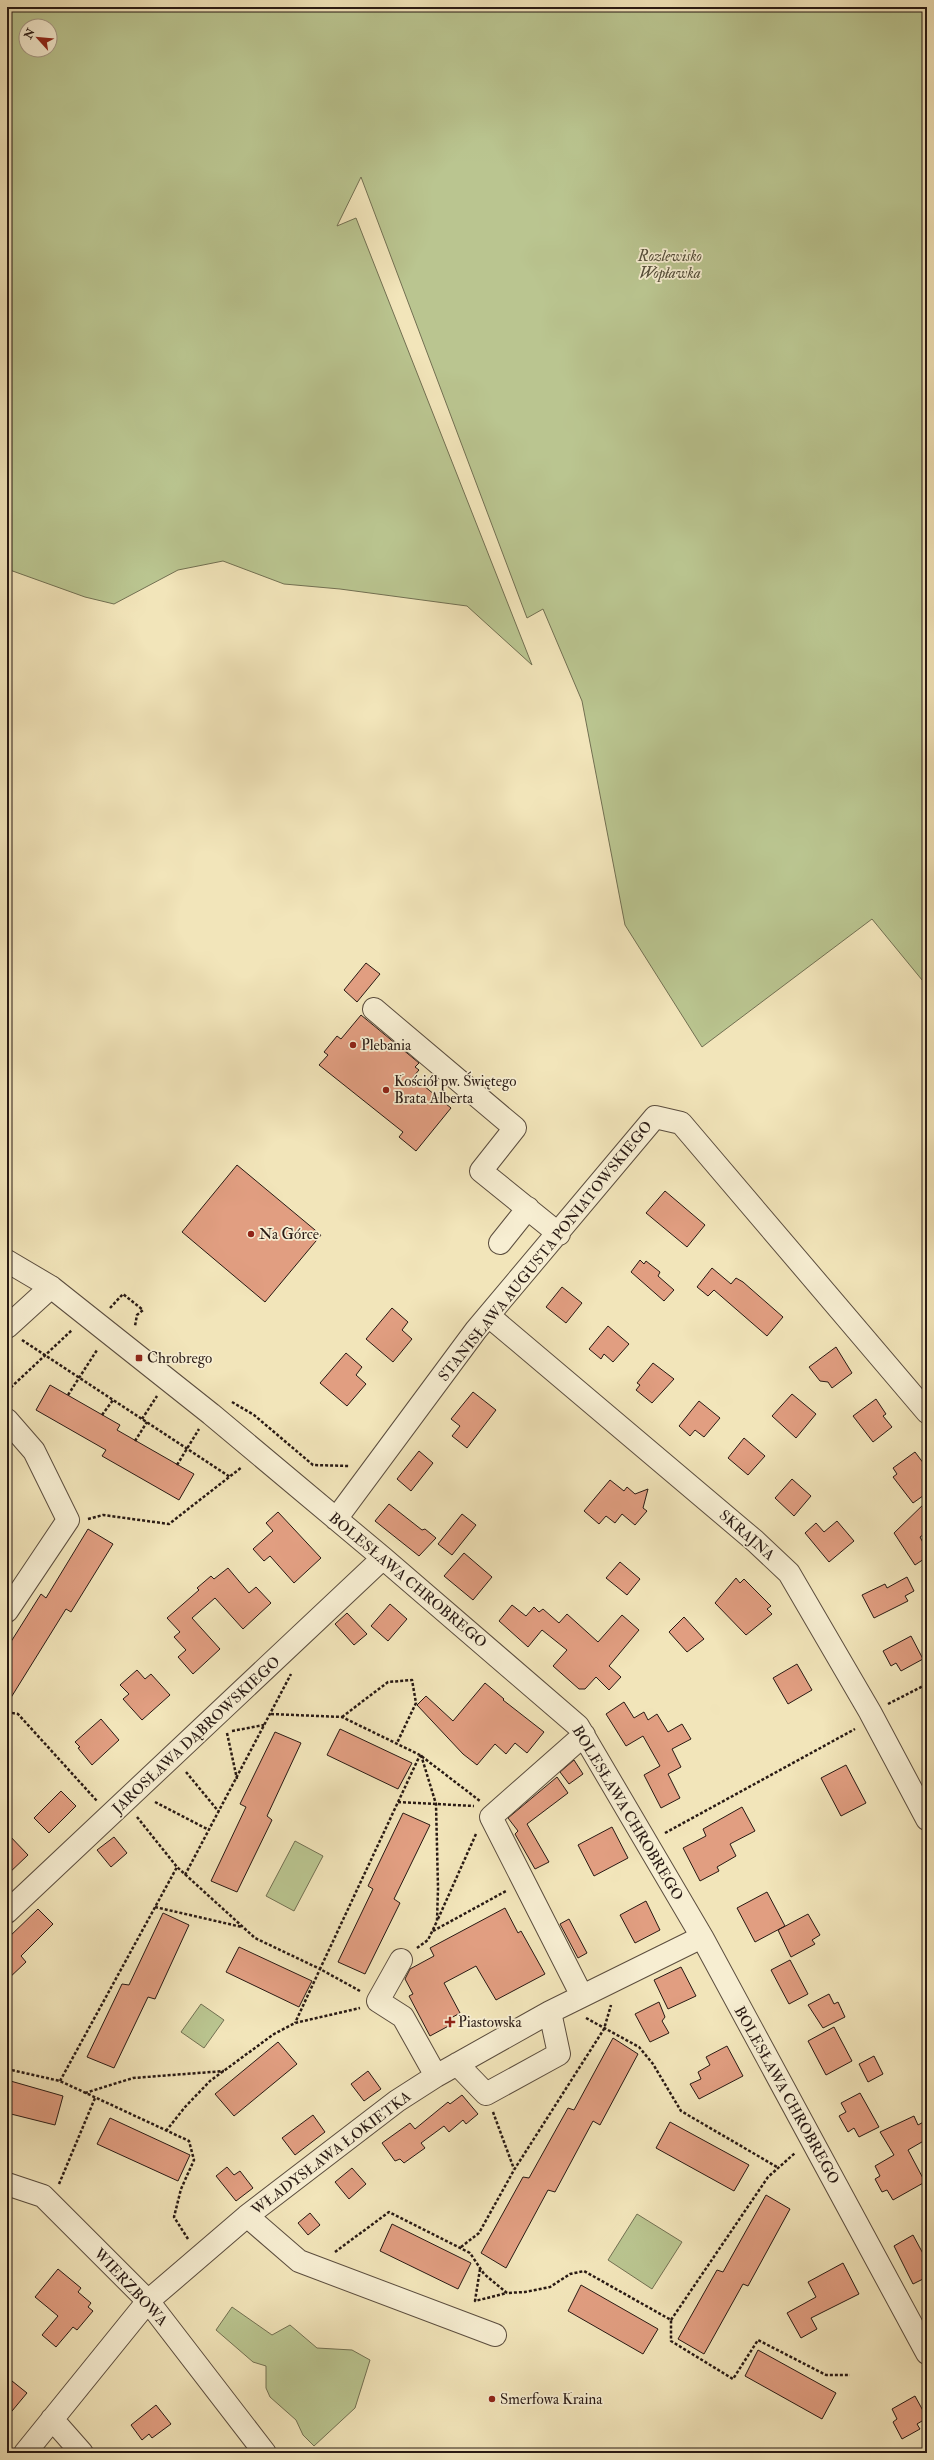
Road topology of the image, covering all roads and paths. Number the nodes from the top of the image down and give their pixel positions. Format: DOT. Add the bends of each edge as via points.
graph roads {
  1 [pos="374,1009"];
  2 [pos="528,1208"];
  3 [pos="559,1234"];
  4 [pos="500,1243"];
  5 [pos="7,1261"];
  6 [pos="51,1287"];
  7 [pos="109,1309"];
  8 [pos="81,1311"];
  9 [pos="487,1317"];
  10 [pos="134,1329"];
  11 [pos="12,1331"];
  12 [pos="109,1333"];
  13 [pos="45,1355"];
  14 [pos="80,1378"];
  15 [pos="170,1382"];
  16 [pos="7,1391"];
  17 [pos="68,1395"];
  18 [pos="112,1400"];
  19 [pos="229,1401"];
  20 [pos="927,1412"];
  21 [pos="102,1414"];
  22 [pos="211,1414"];
  23 [pos="142,1419"];
  24 [pos="7,1420"];
  25 [pos="147,1422"];
  26 [pos="135,1441"];
  27 [pos="187,1448"];
  28 [pos="177,1465"];
  29 [pos="244,1465"];
  30 [pos="352,1467"];
  31 [pos="230,1477"];
  32 [pos="68,1520"];
  33 [pos="336,1520"];
  34 [pos="383,1558"];
  35 [pos="7,1611"];
  36 [pos="283,1653"];
  37 [pos="927,1684"];
  38 [pos="893,1701"];
  39 [pos="7,1712"];
  40 [pos="271,1714"];
  41 [pos="342,1717"];
  42 [pos="874,1719"];
  43 [pos="265,1725"];
  44 [pos="584,1735"];
  45 [pos="397,1743"];
  46 [pos="420,1755"];
  47 [pos="173,1756"];
  48 [pos="237,1779"];
  49 [pos="398,1802"];
  50 [pos="124,1803"];
  51 [pos="436,1804"];
  52 [pos="219,1812"];
  53 [pos="486,1817"];
  54 [pos="927,1819"];
  55 [pos="209,1830"];
  56 [pos="664,1833"];
  57 [pos="177,1867"];
  58 [pos="185,1875"];
  59 [pos="523,1881"];
  60 [pos="155,1907"];
  61 [pos="7,1912"];
  62 [pos="437,1921"];
  63 [pos="243,1927"];
  64 [pos="432,1931"];
  65 [pos="702,1937"];
  66 [pos="401,1960"];
  67 [pos="320,1969"];
  68 [pos="620,1977"];
  69 [pos="380,2002"];
  70 [pos="565,2004"];
  71 [pos="295,2023"];
  72 [pos="604,2029"];
  73 [pos="457,2064"];
  74 [pos="7,2069"];
  75 [pos="225,2070"];
  76 [pos="436,2076"];
  77 [pos="60,2081"];
  78 [pos="85,2093"];
  79 [pos="486,2094"];
  80 [pos="95,2098"];
  81 [pos="166,2131"];
  82 [pos="813,2142"];
  83 [pos="778,2168"];
  84 [pos="514,2170"];
  85 [pos="7,2184"];
  86 [pos="58,2186"];
  87 [pos="247,2216"];
  88 [pos="461,2247"];
  89 [pos="200,2256"];
  90 [pos="307,2264"];
  91 [pos="480,2269"];
  92 [pos="507,2293"];
  93 [pos="148,2301"];
  94 [pos="671,2320"];
  95 [pos="920,2320"];
  96 [pos="495,2335"];
  97 [pos="927,2353"];
  98 [pos="850,2375"];
  99 [pos="52,2419"];
  100 [pos="25,2453"];
  101 [pos="82,2453"];
  102 [pos="265,2453"];
  1 -- 2 [label="street" via="515,1128 481,1171"];
  2 -- 3 [label="street"];
  2 -- 4 [label="street"];
  3 -- 9 [label="street, STANISŁAWA AUGUSTA PONIATOWSKIEGO"];
  3 -- 20 [label="street, STANISŁAWA AUGUSTA PONIATOWSKIEGO" via="655,1117 681,1123"];
  5 -- 6 [label="street, BOLESŁAWA CHROBREGO"];
  6 -- 8 [label="street, BOLESŁAWA CHROBREGO"];
  6 -- 11 [label="street"];
  7 -- 10 [label="path" via="123,1294 134,1302 143,1310 138,1315"];
  8 -- 12 [label="street, BOLESŁAWA CHROBREGO"];
  8 -- 13 [label="path" via="74,1320 75,1327"];
  9 -- 33 [label="street, STANISŁAWA AUGUSTA PONIATOWSKIEGO"];
  9 -- 42 [label="street, SKRAJNA" via="790,1573"];
  11 -- 13 [label="path"];
  12 -- 14 [label="path"];
  12 -- 15 [label="street, BOLESŁAWA CHROBREGO"];
  13 -- 14 [label="path"];
  13 -- 16 [label="path"];
  14 -- 17 [label="path"];
  14 -- 18 [label="path"];
  15 -- 22 [label="street, BOLESŁAWA CHROBREGO"];
  15 -- 23 [label="path" via="153,1400"];
  18 -- 21 [label="path"];
  18 -- 23 [label="path"];
  19 -- 30 [label="path" via="254,1415 313,1465"];
  22 -- 27 [label="path"];
  22 -- 33 [label="street, BOLESŁAWA CHROBREGO"];
  23 -- 25 [label="path"];
  24 -- 32 [label="street" via="34,1451"];
  25 -- 26 [label="path"];
  25 -- 27 [label="path"];
  27 -- 28 [label="path"];
  27 -- 31 [label="path"];
  29 -- 31 [label="path"];
  31 -- 32 [label="path" via="169,1524 103,1516 80,1521"];
  32 -- 35 [label="street"];
  33 -- 34 [label="street, BOLESŁAWA CHROBREGO"];
  34 -- 36 [label="street, JAROSŁAWA DĄBROWSKIEGO"];
  34 -- 44 [label="street, BOLESŁAWA CHROBREGO" via="578,1726"];
  36 -- 40 [label="path" via="292,1674"];
  36 -- 47 [label="street, JAROSŁAWA DĄBROWSKIEGO"];
  37 -- 38 [label="path"];
  39 -- 50 [label="path" via="18,1714"];
  40 -- 41 [label="path"];
  40 -- 43 [label="path"];
  41 -- 45 [label="path"];
  41 -- 45 [label="path" via="388,1682 412,1680 416,1703"];
  42 -- 54 [label="street, SKRAJNA"];
  42 -- 56 [label="path"];
  43 -- 48 [label="path"];
  43 -- 48 [label="path" via="226,1731"];
  44 -- 53 [label="street"];
  44 -- 65 [label="street, BOLESŁAWA CHROBREGO"];
  45 -- 46 [label="path"];
  46 -- 49 [label="path"];
  46 -- 51 [label="path"];
  46 -- 53 [label="path"];
  47 -- 50 [label="street, JAROSŁAWA DĄBROWSKIEGO"];
  47 -- 52 [label="path"];
  48 -- 52 [label="path"];
  49 -- 51 [label="path"];
  49 -- 67 [label="path"];
  50 -- 55 [label="path"];
  50 -- 57 [label="path"];
  50 -- 61 [label="street, JAROSŁAWA DĄBROWSKIEGO"];
  51 -- 53 [label="path"];
  51 -- 62 [label="path"];
  52 -- 55 [label="path"];
  53 -- 59 [label="street" via="491,1817"];
  53 -- 62 [label="path"];
  55 -- 58 [label="path"];
  57 -- 58 [label="path"];
  57 -- 60 [label="path"];
  58 -- 63 [label="path"];
  59 -- 64 [label="path"];
  59 -- 70 [label="street"];
  60 -- 63 [label="path"];
  60 -- 77 [label="path"];
  62 -- 64 [label="path"];
  63 -- 67 [label="path" via="255,1938"];
  64 -- 66 [label="path" via="428,1940"];
  65 -- 68 [label="street, WŁADYSŁAWA ŁOKIETKA"];
  65 -- 82 [label="street, BOLESŁAWA CHROBREGO"];
  66 -- 69 [label="street"];
  67 -- 69 [label="path"];
  67 -- 71 [label="path"];
  68 -- 70 [label="street, WŁADYSŁAWA ŁOKIETKA"];
  68 -- 72 [label="path"];
  69 -- 71 [label="path"];
  69 -- 76 [label="street" via="403,2017"];
  70 -- 72 [label="path"];
  70 -- 73 [label="street, WŁADYSŁAWA ŁOKIETKA"];
  70 -- 79 [label="street" via="559,2054"];
  71 -- 75 [label="path" via="274,2034"];
  72 -- 83 [label="path" via="639,2047 653,2064 681,2111"];
  72 -- 84 [label="path"];
  73 -- 76 [label="street, WŁADYSŁAWA ŁOKIETKA"];
  73 -- 79 [label="street"];
  74 -- 77 [label="path"];
  75 -- 78 [label="path" via="133,2078"];
  75 -- 81 [label="path" via="210,2081"];
  76 -- 87 [label="street, WŁADYSŁAWA ŁOKIETKA" via="397,2101"];
  77 -- 78 [label="path"];
  78 -- 80 [label="path"];
  79 -- 84 [label="path"];
  80 -- 81 [label="path"];
  80 -- 86 [label="path"];
  81 -- 89 [label="path" via="189,2141 194,2160 181,2189 174,2217"];
  82 -- 83 [label="path"];
  82 -- 95 [label="street, BOLESŁAWA CHROBREGO"];
  83 -- 94 [label="path" via="760,2189"];
  84 -- 88 [label="path" via="479,2233"];
  85 -- 93 [label="street, WIERZBOWA" via="43,2196"];
  87 -- 89 [label="street, WŁADYSŁAWA ŁOKIETKA"];
  87 -- 90 [label="street" via="299,2261"];
  88 -- 90 [label="path" via="389,2212 333,2254"];
  88 -- 91 [label="path" via="470,2253"];
  89 -- 93 [label="street, WŁADYSŁAWA ŁOKIETKA"];
  90 -- 96 [label="street"];
  91 -- 92 [label="path"];
  91 -- 92 [label="path" via="475,2301"];
  92 -- 94 [label="path" via="550,2287 570,2274 584,2271"];
  93 -- 99 [label="street, WŁADYSŁAWA ŁOKIETKA"];
  93 -- 102 [label="street, WIERZBOWA"];
  94 -- 98 [label="path" via="671,2341 733,2379 758,2340 826,2375"];
  95 -- 97 [label="street, BOLESŁAWA CHROBREGO"];
  99 -- 100 [label="street, WŁADYSŁAWA ŁOKIETKA"];
  99 -- 101 [label="street"];
}
